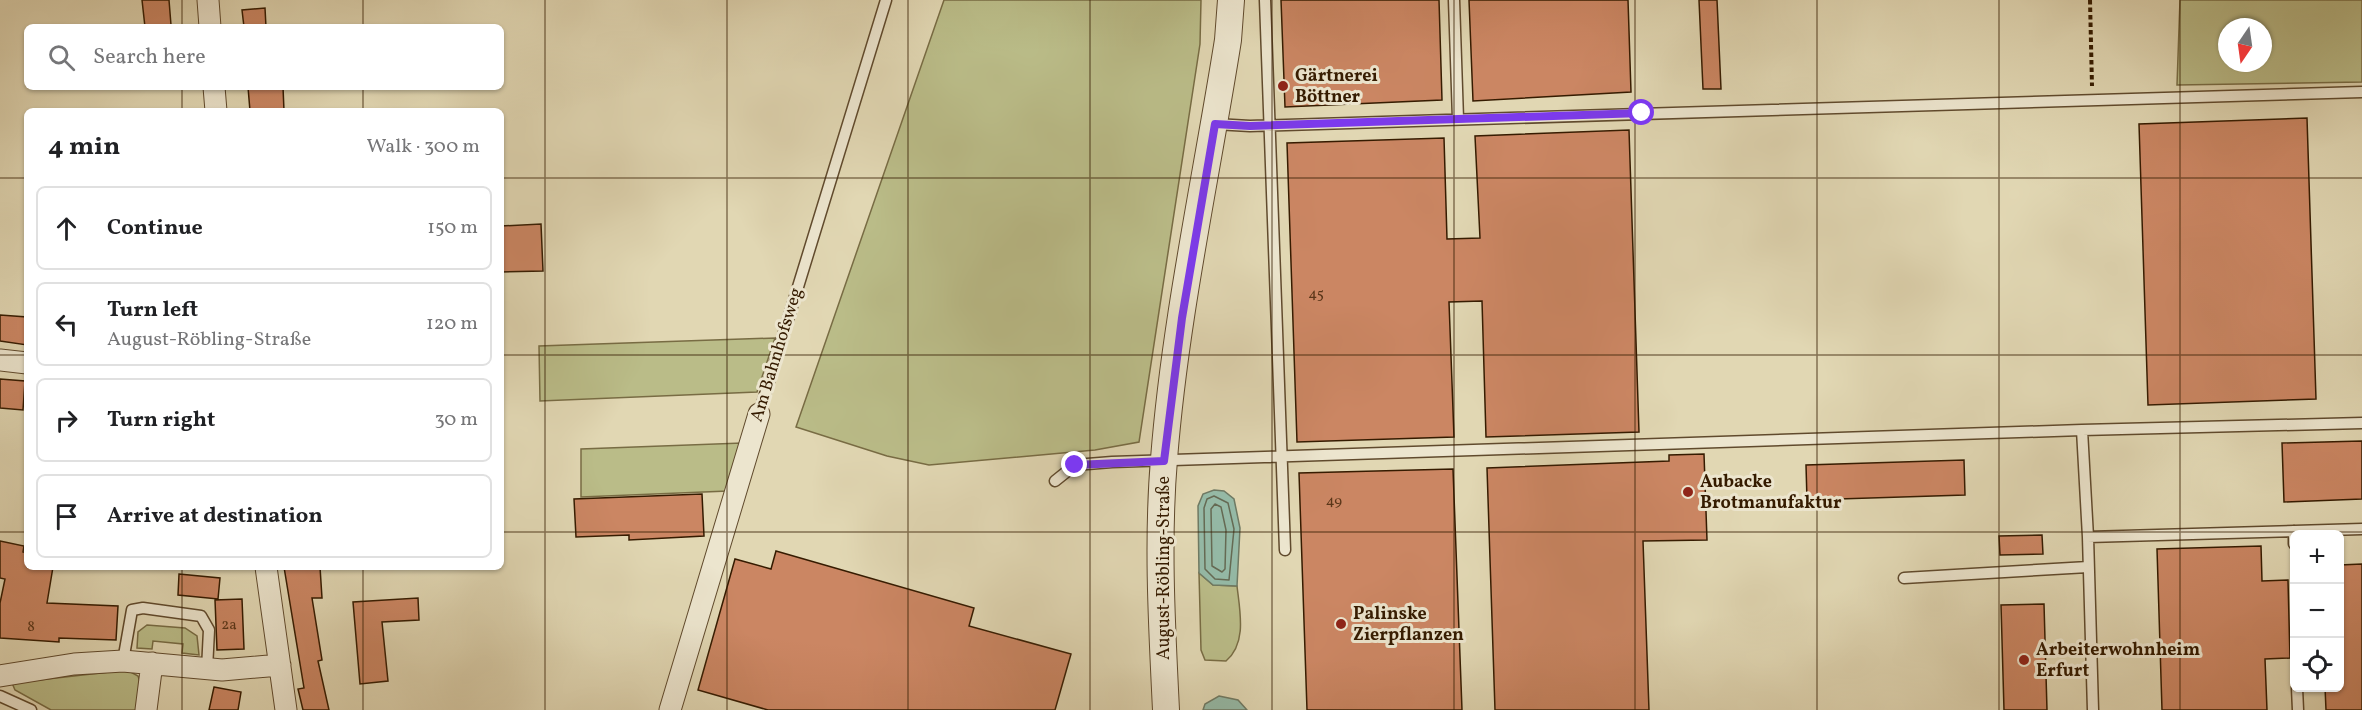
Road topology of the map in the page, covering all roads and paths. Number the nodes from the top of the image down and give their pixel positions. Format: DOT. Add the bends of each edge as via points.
graph roads {
  1 [pos="208,0"];
  2 [pos="886,0"];
  3 [pos="1231,0"];
  4 [pos="1265,0"];
  5 [pos="1454,0"];
  6 [pos="2090,0"];
  7 [pos="210,24"];
  8 [pos="214,90"];
  9 [pos="2362,92"];
  10 [pos="2093,100"];
  11 [pos="216,108"];
  12 [pos="1458,119"];
  13 [pos="1215,124"];
  14 [pos="1269,125"];
  15 [pos="0,360"];
  16 [pos="24,363"];
  17 [pos="759,414"];
  18 [pos="2362,423"];
  19 [pos="2082,430"];
  20 [pos="1282,457"];
  21 [pos="1164,461"];
  22 [pos="1056,481"];
  23 [pos="2362,529"];
  24 [pos="2328,530"];
  25 [pos="2290,531"];
  26 [pos="2088,537"];
  27 [pos="1285,550"];
  28 [pos="2088,567"];
  29 [pos="266,570"];
  30 [pos="1904,578"];
  31 [pos="123,661"];
  32 [pos="152,663"];
  33 [pos="280,665"];
  34 [pos="207,669"];
  35 [pos="0,676"];
  36 [pos="2297,692"];
  37 [pos="0,696"];
  38 [pos="31,710"];
  39 [pos="146,710"];
  40 [pos="286,710"];
  41 [pos="670,710"];
  42 [pos="1166,710"];
  43 [pos="2093,710"];
  44 [pos="2298,710"];
  1 -- 7 [label="street"];
  2 -- 17 [label="lane, Am Bahnhofsweg"];
  3 -- 13 [label="street, August-Röbling-Straße"];
  4 -- 14 [label="lane"];
  5 -- 12 [label="lane"];
  6 -- 10 [label="path"];
  8 -- 11 [label="street"];
  9 -- 10 [label="lane"];
  10 -- 12 [label="lane"];
  12 -- 14 [label="lane"];
  13 -- 14 [label="lane"];
  13 -- 21 [label="street, August-Röbling-Straße" via="1180,330"];
  14 -- 20 [label="lane"];
  15 -- 16 [label="street"];
  17 -- 41 [label="street, Am Bahnhofsweg"];
  18 -- 19 [label="lane"];
  19 -- 20 [label="lane"];
  19 -- 26 [label="lane"];
  20 -- 21 [label="lane"];
  20 -- 27 [label="lane"];
  21 -- 22 [label="lane" via="1075,465"];
  21 -- 42 [label="street, August-Röbling-Straße"];
  23 -- 24 [label="lane"];
  25 -- 26 [label="lane"];
  26 -- 28 [label="lane"];
  28 -- 30 [label="lane"];
  28 -- 43 [label="lane"];
  29 -- 33 [label="street"];
  31 -- 32 [label="street"];
  31 -- 34 [label="lane" via="132,610 143,608 201,616 209,630"];
  31 -- 35 [label="street"];
  32 -- 34 [label="street"];
  32 -- 39 [label="street"];
  33 -- 34 [label="street"];
  33 -- 40 [label="street"];
  36 -- 44 [label="lane"];
  37 -- 38 [label="lane"];
}
